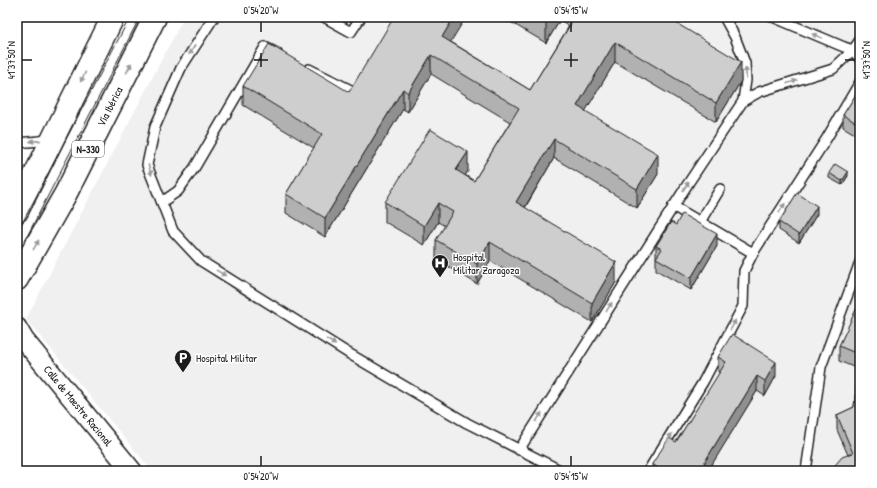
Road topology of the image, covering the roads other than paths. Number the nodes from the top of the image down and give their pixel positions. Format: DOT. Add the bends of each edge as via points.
graph roads {
  1 [pos="113,17"];
  2 [pos="155,17"];
  3 [pos="214,17"];
  4 [pos="324,17"];
  5 [pos="361,17"];
  6 [pos="724,17"];
  7 [pos="772,17"];
  8 [pos="860,40"];
  9 [pos="853,50"];
  10 [pos="287,58"];
  11 [pos="860,59"];
  12 [pos="301,65"];
  13 [pos="860,82"];
  14 [pos="351,90"];
  15 [pos="743,101"];
  16 [pos="52,138"];
  17 [pos="17,143"];
  18 [pos="720,189"];
  19 [pos="162,202"];
  20 [pos="673,206"];
  21 [pos="17,210"];
  22 [pos="700,222"];
  23 [pos="753,253"];
  24 [pos="860,262"];
  25 [pos="17,279"];
  26 [pos="19,336"];
  27 [pos="519,450"];
  28 [pos="132,471"];
  29 [pos="562,471"];
  30 [pos="648,471"];
  31 [pos="806,471"];
  1 -- 16 [label="highway, one-way"];
  25 -- 2 [label="highway, Vía Ibérica / N-330, one-way" via="66,193"];
  3 -- 19 [label="lane, one-way" via="181,68 155,127 147,165"];
  4 -- 5 [label="lane" via="351,32"];
  15 -- 6 [label="lane, one-way" via="745,63"];
  9 -- 7 [label="lane, one-way"];
  8 -- 9 [label="lane"];
  9 -- 11 [label="lane"];
  15 -- 9 [label="lane, one-way" via="759,92 833,69"];
  10 -- 19 [label="lane" via="265,47 195,167 178,191"];
  12 -- 14 [label="lane"];
  23 -- 13 [label="lane, one-way"];
  20 -- 15 [label="lane, one-way"];
  16 -- 17 [label="lane, one-way"];
  16 -- 21 [label="highway"];
  18 -- 22 [label="lane"];
  19 -- 27 [label="lane, one-way" via="173,231 201,261 348,353 467,423"];
  20 -- 22 [label="lane"];
  27 -- 20 [label="lane, one-way"];
  22 -- 23 [label="lane"];
  30 -- 23 [label="lane, one-way" via="703,382 743,306 744,271"];
  24 -- 31 [label="lane" via="821,367"];
  26 -- 28 [label="street, Calle de Maestre Racional"];
  27 -- 29 [label="lane"];
}
